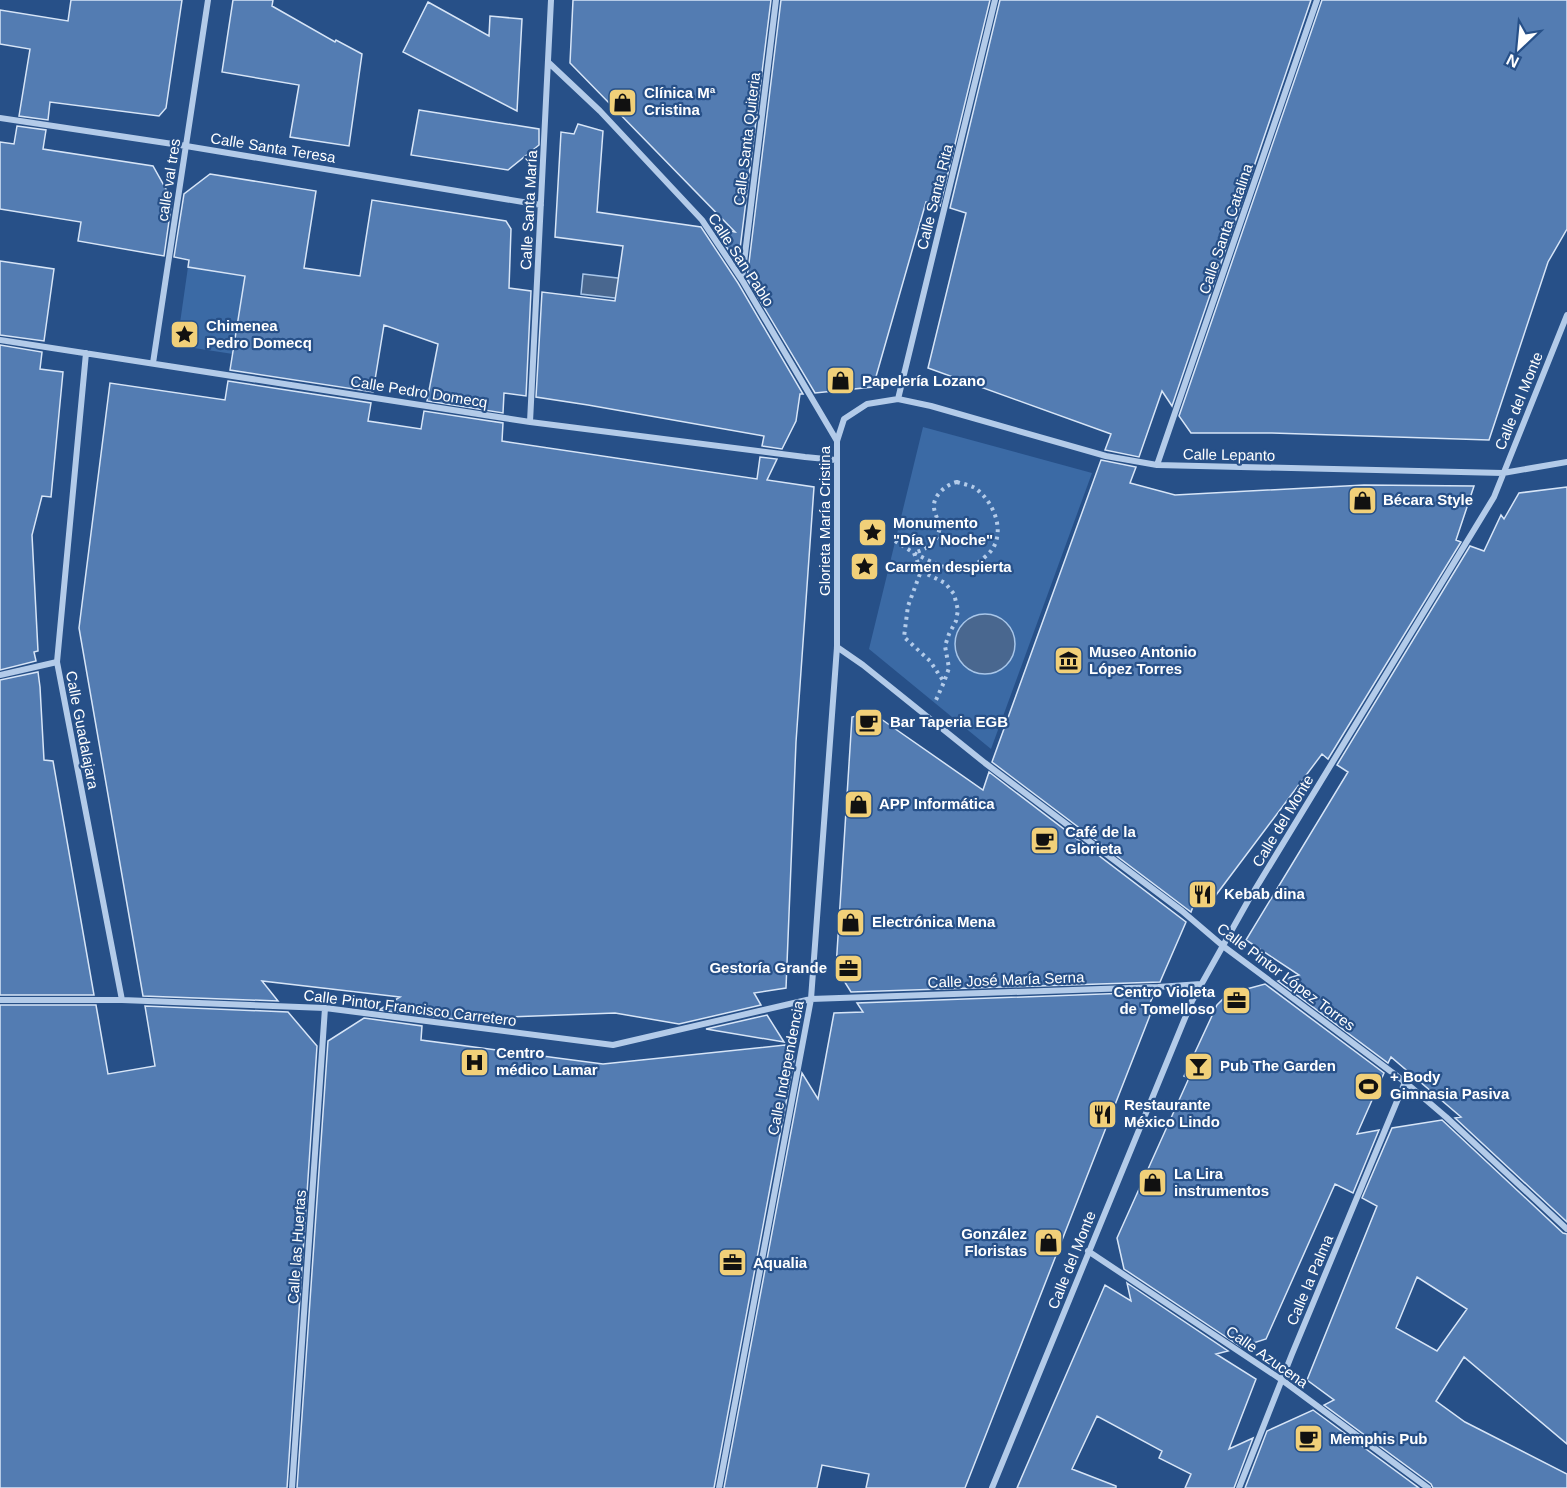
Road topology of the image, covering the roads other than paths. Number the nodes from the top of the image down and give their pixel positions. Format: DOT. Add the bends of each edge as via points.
graph roads {
  1 [pos="208,0"];
  2 [pos="551,0"];
  3 [pos="776,0"];
  4 [pos="995,0"];
  5 [pos="1317,0"];
  6 [pos="548,62"];
  7 [pos="0,118"];
  8 [pos="186,146"];
  9 [pos="541,205"];
  10 [pos="742,280"];
  11 [pos="1567,315"];
  12 [pos="0,340"];
  13 [pos="86,353"];
  14 [pos="153,363"];
  15 [pos="898,399"];
  16 [pos="530,422"];
  17 [pos="837,441"];
  18 [pos="836,460"];
  19 [pos="1567,462"];
  20 [pos="1157,465"];
  21 [pos="1503,473"];
  22 [pos="837,647"];
  23 [pos="57,662"];
  24 [pos="0,675"];
  25 [pos="1222,946"];
  26 [pos="1201,984"];
  27 [pos="812,999"];
  28 [pos="0,1000"];
  29 [pos="122,1000"];
  30 [pos="325,1008"];
  31 [pos="1405,1082"];
  32 [pos="1567,1229"];
  33 [pos="1088,1251"];
  34 [pos="1282,1380"];
  35 [pos="292,1488"];
  36 [pos="719,1488"];
  37 [pos="992,1488"];
  38 [pos="1239,1488"];
  39 [pos="1428,1488"];
  1 -- 8 [label="street, calle val tres"];
  2 -- 6 [label="street, Calle Santa María"];
  3 -- 10 [label="street, Calle Santa Quiteria"];
  4 -- 15 [label="street, Calle Santa Rita"];
  5 -- 20 [label="street, Calle Santa Catalina"];
  6 -- 9 [label="street, Calle Santa María"];
  6 -- 10 [label="street, Calle San Pablo" via="600,111 702,220"];
  7 -- 8 [label="street, Calle Santa Teresa"];
  8 -- 9 [label="street, Calle Santa Teresa"];
  8 -- 14 [label="street, calle val tres"];
  9 -- 16 [label="street, Calle Santa María"];
  10 -- 17 [label="street, Calle San Pablo"];
  11 -- 21 [label="street, Calle del Monte"];
  12 -- 13 [label="street, Calle Pedro Domecq"];
  13 -- 14 [label="street, Calle Pedro Domecq"];
  13 -- 23 [label="street, Calle Guadalajara"];
  14 -- 16 [label="street, Calle Pedro Domecq"];
  15 -- 17 [label="street, Glorieta María Cristina" via="867,404 844,419"];
  15 -- 20 [label="street, Calle Lepanto" via="1106,456"];
  16 -- 18 [label="street, Calle Pedro Domecq"];
  17 -- 18 [label="street, Glorieta María Cristina"];
  18 -- 22 [label="street, Glorieta María Cristina"];
  19 -- 21 [label="street, Calle Lepanto"];
  20 -- 21 [label="street, Calle Lepanto"];
  21 -- 25 [label="street, Calle del Monte" via="1494,497"];
  22 -- 25 [label="street, Calle Pintor López Torres" via="1182,911"];
  22 -- 27 [label="street, Calle Independencia"];
  23 -- 24 [label="street"];
  23 -- 29 [label="street, Calle Guadalajara"];
  25 -- 26 [label="street, Calle del Monte"];
  25 -- 31 [label="street, Calle Pintor López Torres"];
  26 -- 27 [label="street, Calle José María Serna"];
  26 -- 33 [label="street, Calle del Monte"];
  27 -- 30 [label="street, Calle Pintor Francisco Carretero" via="613,1044"];
  27 -- 36 [label="street, Calle Independencia"];
  28 -- 29 [label="street, Calle Pintor Francisco Carretero"];
  29 -- 30 [label="street, Calle Pintor Francisco Carretero"];
  30 -- 35 [label="street, Calle las Huertas"];
  31 -- 32 [label="street, Calle Pintor López Torres"];
  31 -- 34 [label="street, Calle la Palma"];
  33 -- 34 [label="street, Calle Azucena"];
  33 -- 37 [label="street, Calle del Monte"];
  34 -- 38 [label="street, Calle la Palma"];
  34 -- 39 [label="street, Calle Azucena"];
}
